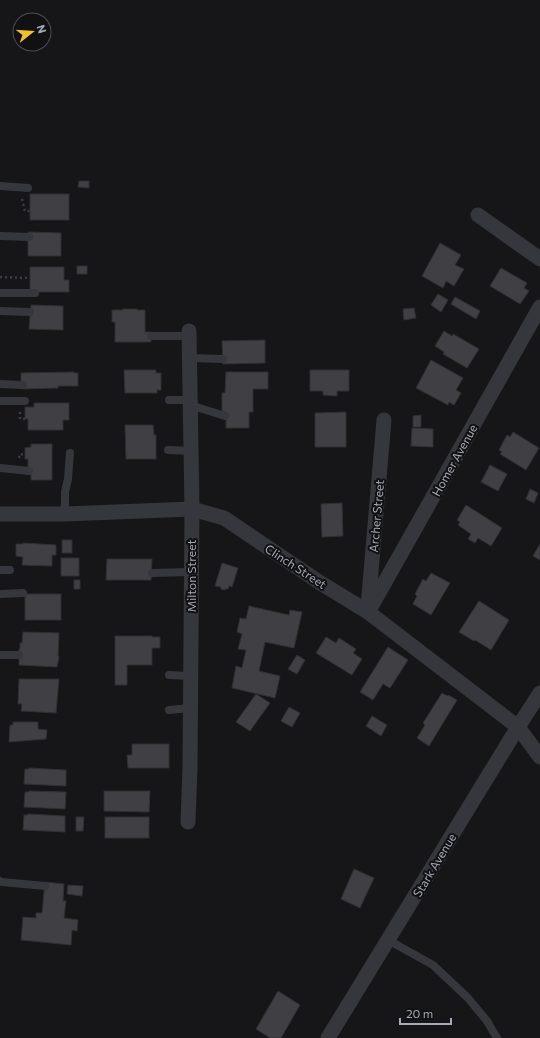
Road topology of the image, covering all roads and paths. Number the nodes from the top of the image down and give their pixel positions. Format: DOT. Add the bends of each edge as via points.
graph roads {
  1 [pos="0,186"];
  2 [pos="28,188"];
  3 [pos="478,215"];
  4 [pos="0,236"];
  5 [pos="29,237"];
  6 [pos="540,259"];
  7 [pos="0,277"];
  8 [pos="30,278"];
  9 [pos="0,293"];
  10 [pos="35,293"];
  11 [pos="540,307"];
  12 [pos="0,311"];
  13 [pos="30,312"];
  14 [pos="189,333"];
  15 [pos="151,336"];
  16 [pos="190,358"];
  17 [pos="223,359"];
  18 [pos="0,384"];
  19 [pos="23,385"];
  20 [pos="170,400"];
  21 [pos="0,401"];
  22 [pos="26,401"];
  23 [pos="190,403"];
  24 [pos="225,416"];
  25 [pos="384,420"];
  26 [pos="168,450"];
  27 [pos="191,451"];
  28 [pos="70,453"];
  29 [pos="0,468"];
  30 [pos="29,471"];
  31 [pos="192,509"];
  32 [pos="0,514"];
  33 [pos="65,514"];
  34 [pos="0,570"];
  35 [pos="10,570"];
  36 [pos="192,572"];
  37 [pos="152,573"];
  38 [pos="23,593"];
  39 [pos="0,594"];
  40 [pos="368,612"];
  41 [pos="0,655"];
  42 [pos="19,655"];
  43 [pos="169,675"];
  44 [pos="191,676"];
  45 [pos="540,693"];
  46 [pos="190,708"];
  47 [pos="169,710"];
  48 [pos="518,727"];
  49 [pos="540,757"];
  50 [pos="188,822"];
  51 [pos="0,881"];
  52 [pos="45,886"];
  53 [pos="388,940"];
  54 [pos="328,1038"];
  55 [pos="497,1038"];
  1 -- 2 [label="lane"];
  3 -- 6 [label="street"];
  4 -- 5 [label="lane"];
  7 -- 8 [label="path"];
  9 -- 10 [label="lane"];
  11 -- 40 [label="street, Homer Avenue"];
  12 -- 13 [label="lane"];
  14 -- 15 [label="lane"];
  14 -- 16 [label="street, Milton Street"];
  16 -- 17 [label="lane"];
  16 -- 23 [label="street, Milton Street"];
  18 -- 19 [label="lane"];
  20 -- 23 [label="lane"];
  21 -- 22 [label="lane"];
  23 -- 24 [label="lane"];
  23 -- 27 [label="street, Milton Street"];
  25 -- 40 [label="street, Archer Street"];
  26 -- 27 [label="lane"];
  27 -- 31 [label="street, Milton Street"];
  28 -- 33 [label="lane"];
  29 -- 30 [label="lane"];
  31 -- 33 [label="street, Clinch Street"];
  31 -- 36 [label="street, Milton Street"];
  31 -- 40 [label="street, Clinch Street" via="224,518"];
  32 -- 33 [label="street, Clinch Street"];
  34 -- 35 [label="lane"];
  36 -- 37 [label="lane"];
  36 -- 44 [label="street, Milton Street"];
  38 -- 39 [label="lane"];
  40 -- 48 [label="street, Clinch Street"];
  41 -- 42 [label="lane"];
  43 -- 44 [label="lane"];
  44 -- 46 [label="street, Milton Street"];
  45 -- 48 [label="street, Stark Avenue"];
  46 -- 47 [label="lane"];
  46 -- 50 [label="street, Milton Street"];
  48 -- 49 [label="street, Clinch Street"];
  48 -- 53 [label="street, Stark Avenue"];
  51 -- 52 [label="lane"];
  53 -- 54 [label="street, Stark Avenue"];
  53 -- 55 [label="lane" via="433,965 468,998"];
}
